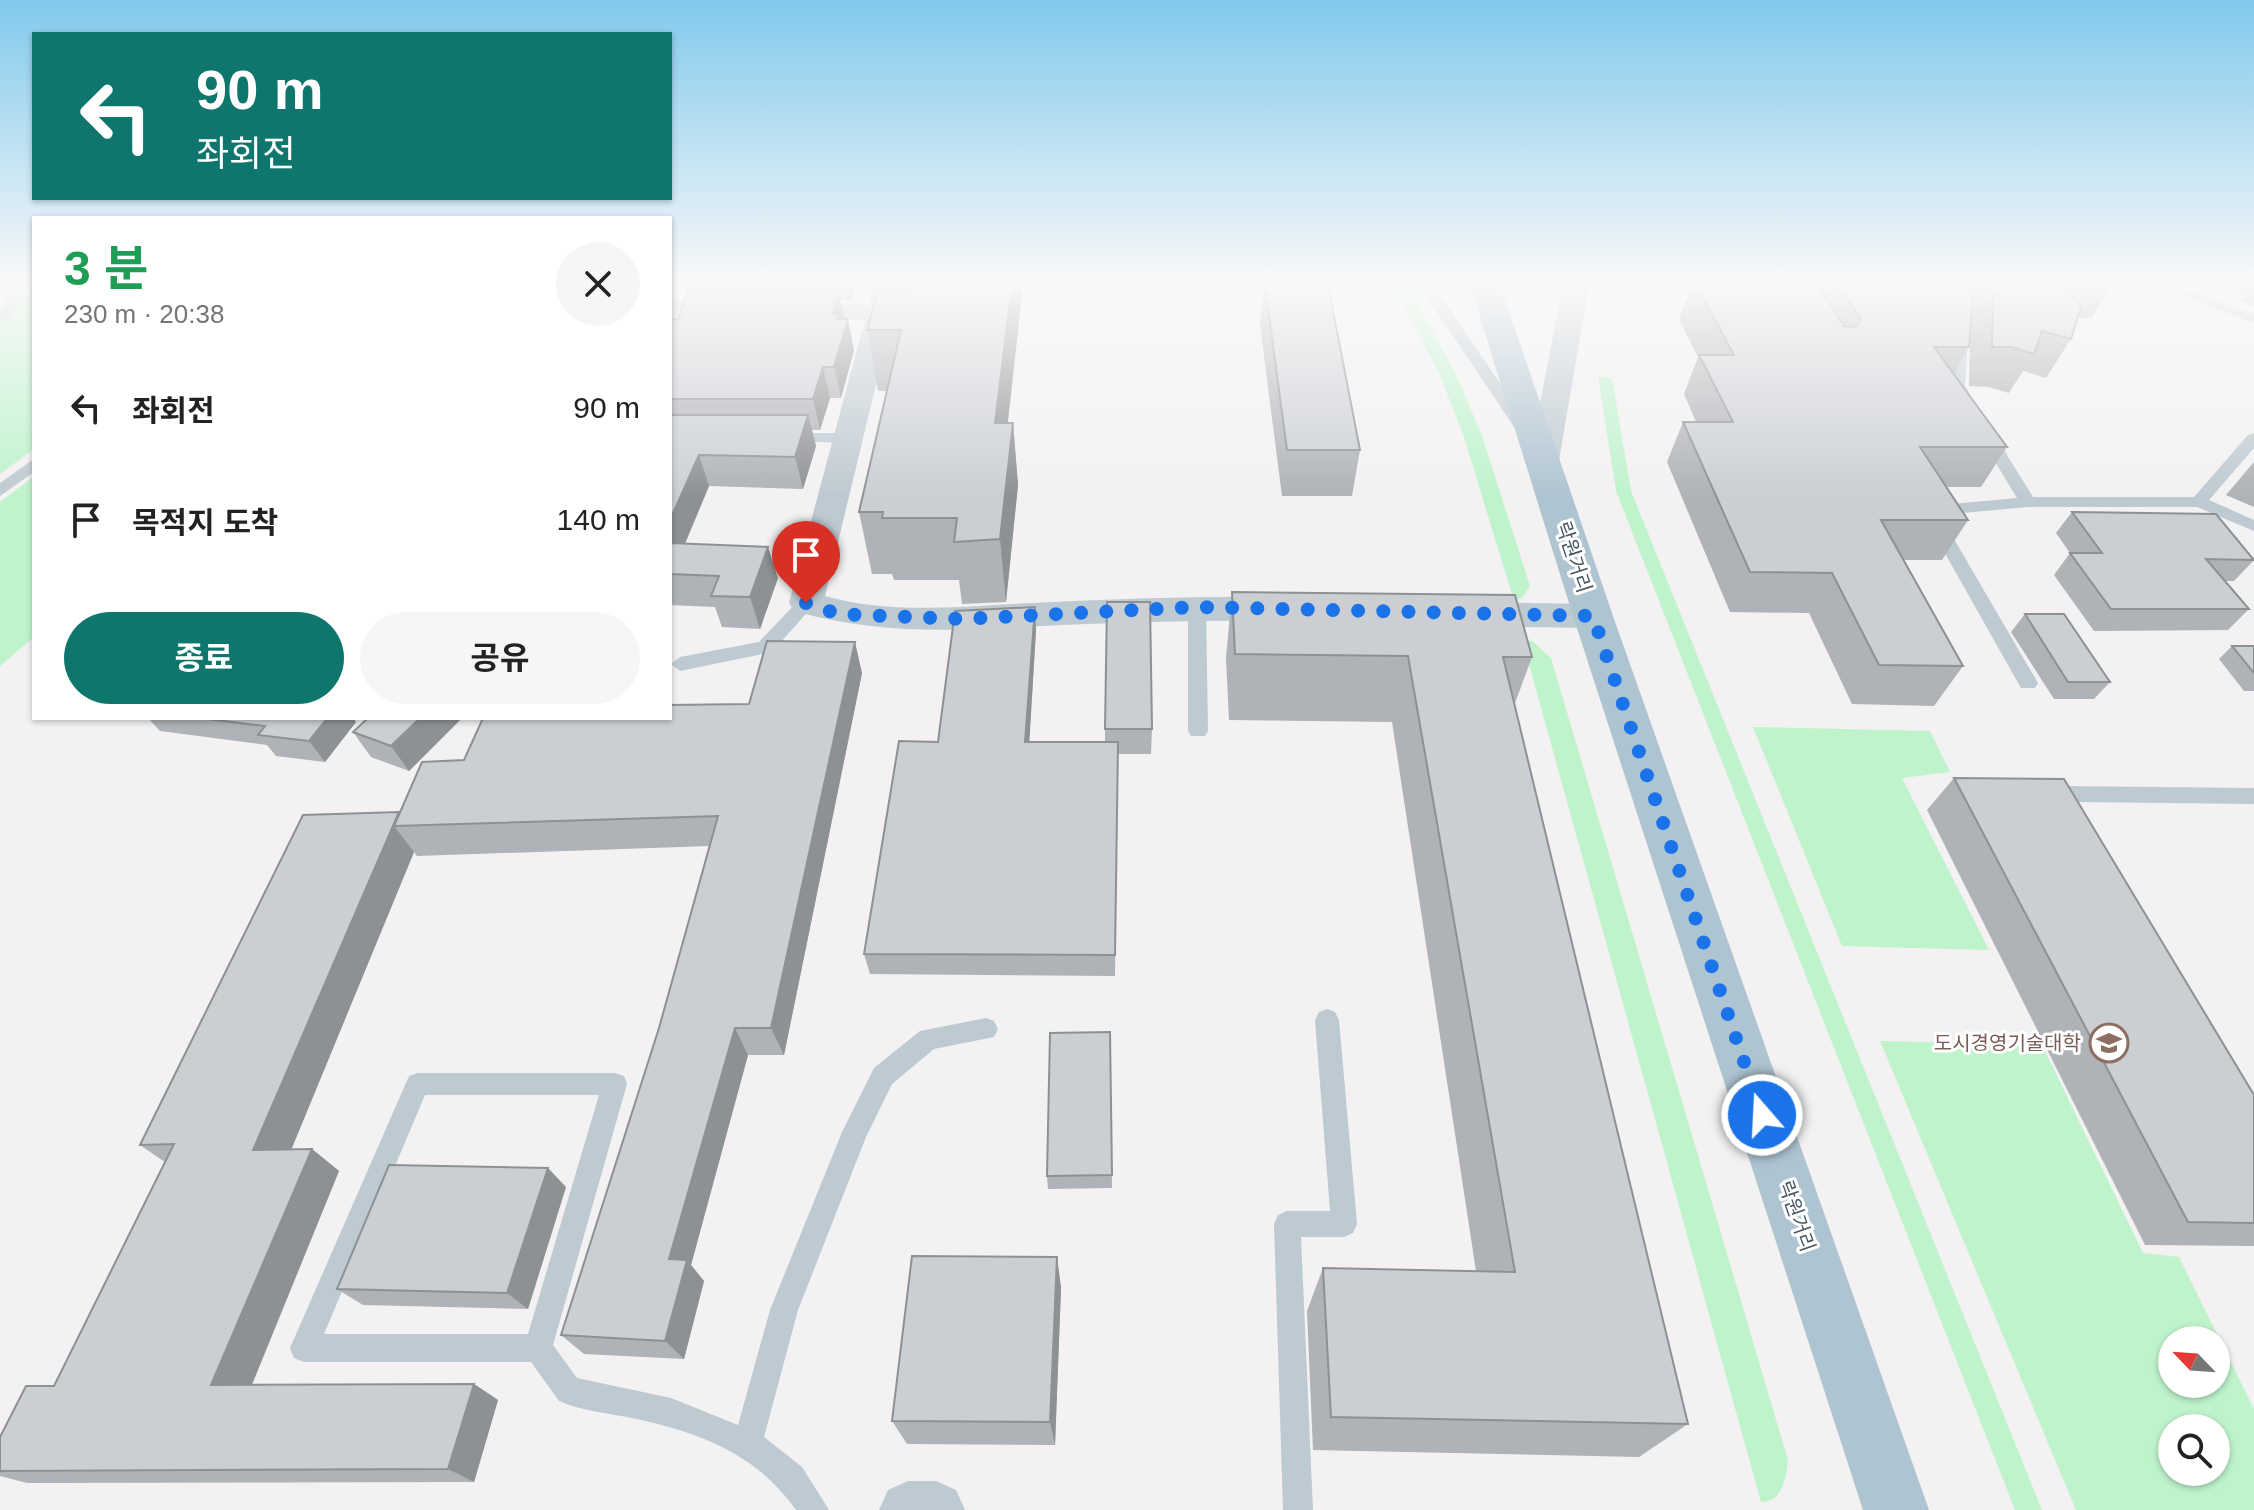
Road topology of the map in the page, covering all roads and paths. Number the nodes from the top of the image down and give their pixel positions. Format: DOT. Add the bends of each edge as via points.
graph roads {
  1 [pos="869,355"];
  2 [pos="1474,355"];
  3 [pos="1509,355"];
  4 [pos="1563,355"];
  5 [pos="1959,355"];
  6 [pos="774,438"];
  7 [pos="848,438"];
  8 [pos="2254,438"];
  9 [pos="1544,460"];
  10 [pos="32,466"];
  11 [pos="0,491"];
  12 [pos="2028,502"];
  13 [pos="2199,502"];
  14 [pos="2254,526"];
  15 [pos="806,603"];
  16 [pos="1197,607"];
  17 [pos="1308,610"];
  18 [pos="1434,613"];
  19 [pos="1593,616"];
  20 [pos="680,664"];
  21 [pos="2028,683"];
  22 [pos="1198,731"];
  23 [pos="2254,796"];
  24 [pos="2085,834"];
  25 [pos="1327,1020"];
  26 [pos="986,1029"];
  27 [pos="538,1348"];
  28 [pos="748,1443"];
  29 [pos="814,1510"];
  30 [pos="908,1510"];
  31 [pos="936,1510"];
  32 [pos="1298,1510"];
  33 [pos="1896,1510"];
  1 -- 7 [label="street"];
  2 -- 9 [label="lane"];
  3 -- 9 [label="main road, 락원거리"];
  4 -- 9 [label="street"];
  5 -- 12 [label="lane" via="1957,386"];
  6 -- 7 [label="lane"];
  7 -- 15 [label="street"];
  8 -- 13 [label="lane"];
  9 -- 19 [label="main road, 락원거리"];
  10 -- 11 [label="lane"];
  12 -- 13 [label="lane"];
  12 -- 21 [label="lane" via="1929,511"];
  13 -- 14 [label="lane"];
  15 -- 16 [label="street" via="838,614 960,619"];
  15 -- 20 [label="lane" via="765,647"];
  16 -- 17 [label="street"];
  16 -- 22 [label="lane"];
  18 -- 19 [label="street"];
  19 -- 33 [label="main road, 락원거리"];
  23 -- 24 [label="lane" via="2062,794"];
  25 -- 32 [label="lane" via="1344,1224 1287,1224"];
  26 -- 28 [label="lane" via="928,1039 883,1076 784,1310"];
  27 -- 27 [label="lane" via="304,1348 418,1084 615,1084"];
  27 -- 28 [label="lane" via="569,1391 671,1412"];
  28 -- 29 [label="lane" via="791,1478"];
  30 -- 31 [label="street"];
}
